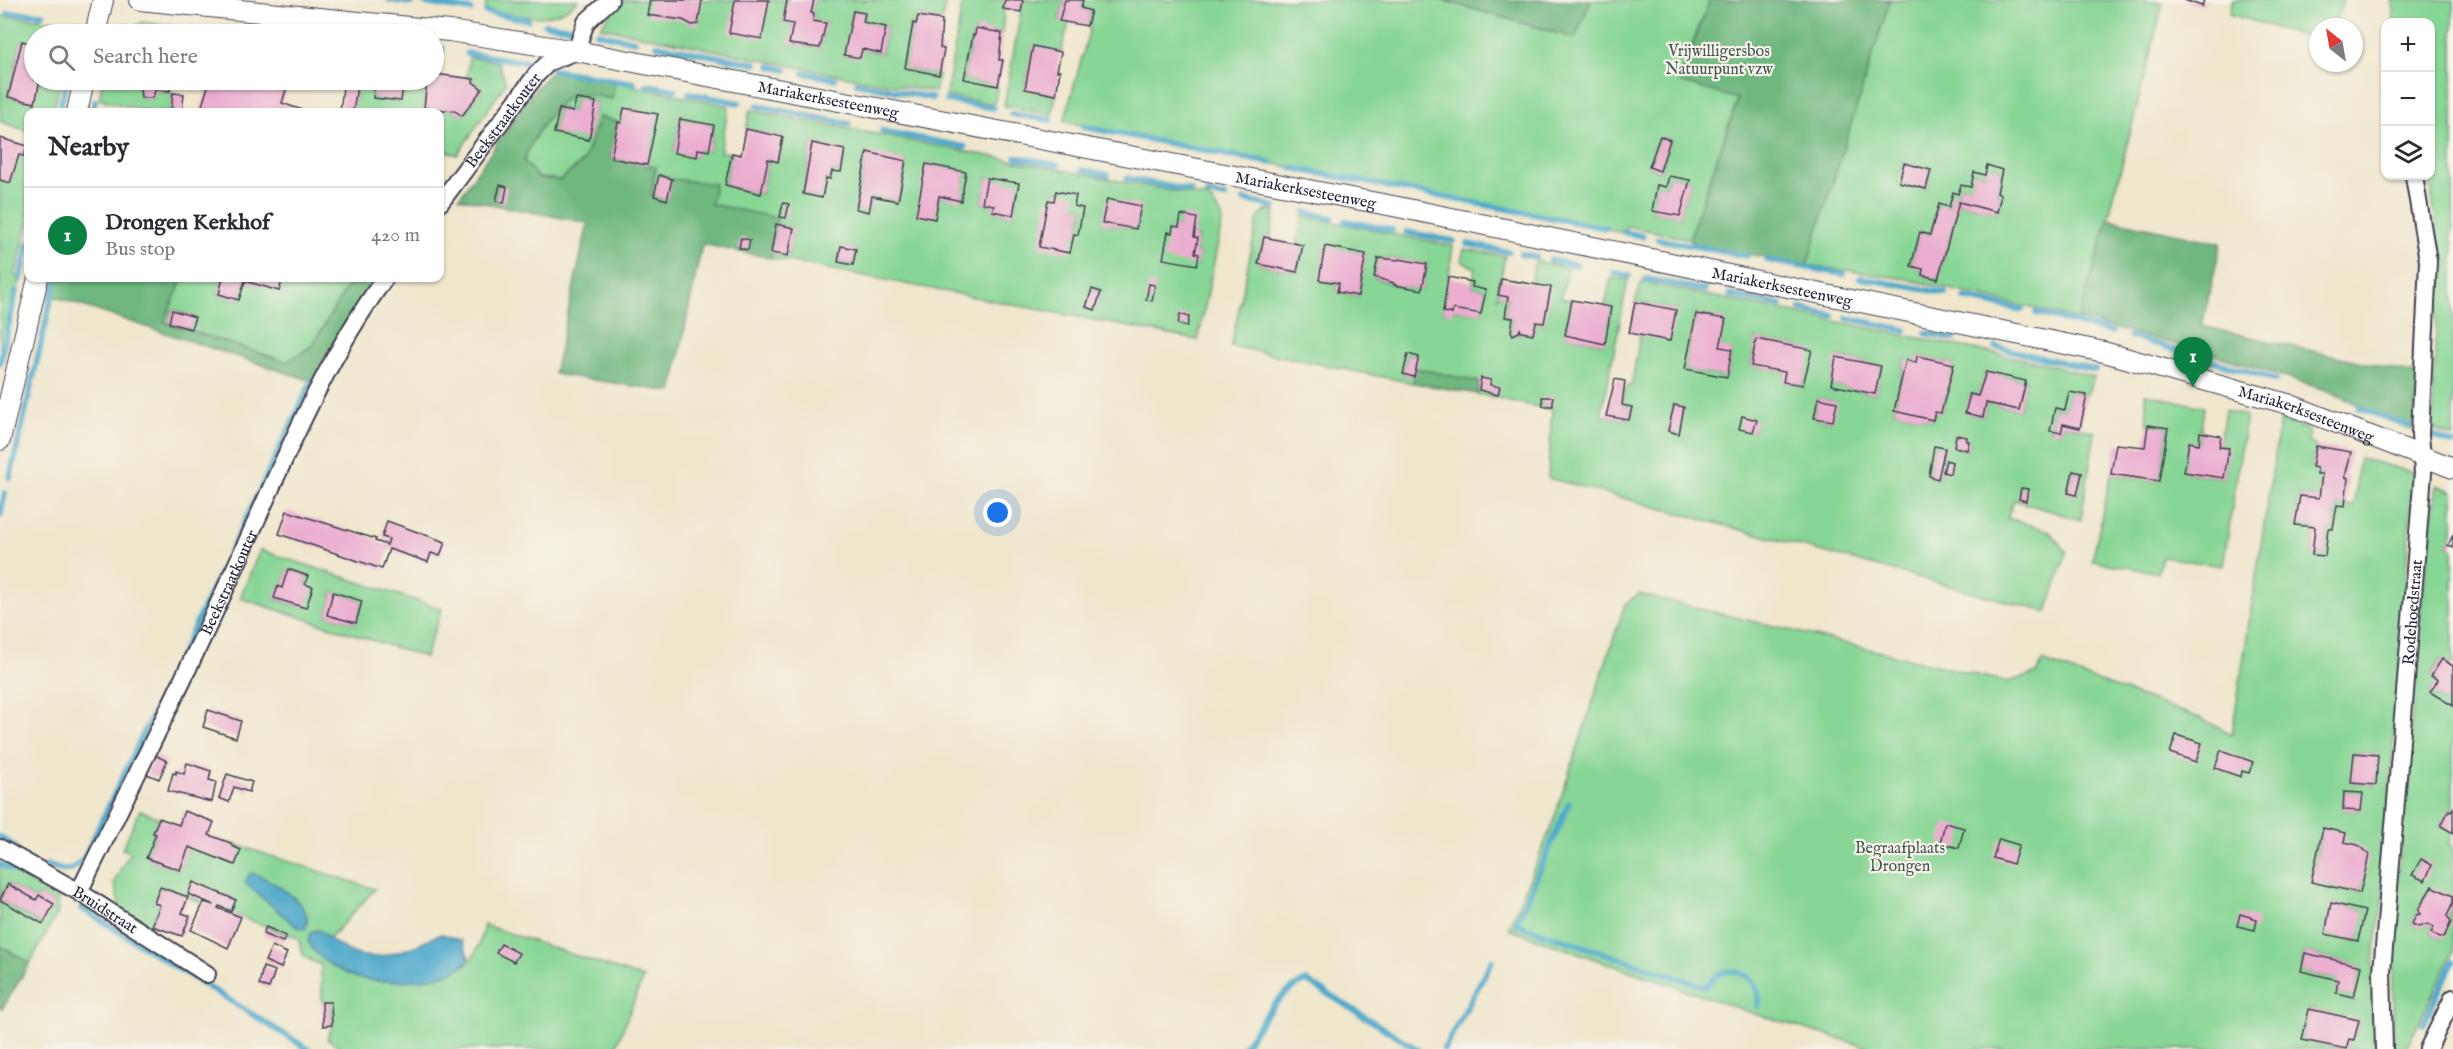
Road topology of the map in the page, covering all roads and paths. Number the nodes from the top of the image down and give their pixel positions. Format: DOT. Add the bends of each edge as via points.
graph roads {
  1 [pos="103,0"];
  2 [pos="140,0"];
  3 [pos="610,0"];
  4 [pos="97,24"];
  5 [pos="379,24"];
  6 [pos="444,30"];
  7 [pos="576,51"];
  8 [pos="82,90"];
  9 [pos="78,108"];
  10 [pos="2415,180"];
  11 [pos="444,198"];
  12 [pos="37,282"];
  13 [pos="382,282"];
  14 [pos="0,440"];
  15 [pos="2422,456"];
  16 [pos="2453,468"];
  17 [pos="0,848"];
  18 [pos="79,892"];
  19 [pos="207,974"];
  20 [pos="2453,999"];
  21 [pos="2384,1049"];
  22 [pos="2428,1049"];
  1 -- 4 [label="street"];
  2 -- 5 [label="street, Mariakerksesteenweg"];
  3 -- 7 [label="street" via="586,22"];
  6 -- 7 [label="street, Mariakerksesteenweg"];
  7 -- 11 [label="street, Beekstraatkouter" via="549,62 536,75"];
  7 -- 15 [label="street, Mariakerksesteenweg" via="1393,206 2103,352 2288,404"];
  8 -- 9 [label="street"];
  10 -- 15 [label="street, Rodehoedstraat" via="2428,261"];
  12 -- 14 [label="street"];
  13 -- 18 [label="street, Beekstraatkouter" via="330,366 292,442 188,672"];
  15 -- 16 [label="street, Mariakerksesteenweg"];
  15 -- 21 [label="street, Rodehoedstraat" via="2382,972"];
  17 -- 18 [label="street, Bruidstraat"];
  18 -- 19 [label="street, Bruidstraat"];
  20 -- 22 [label="street"];
}
